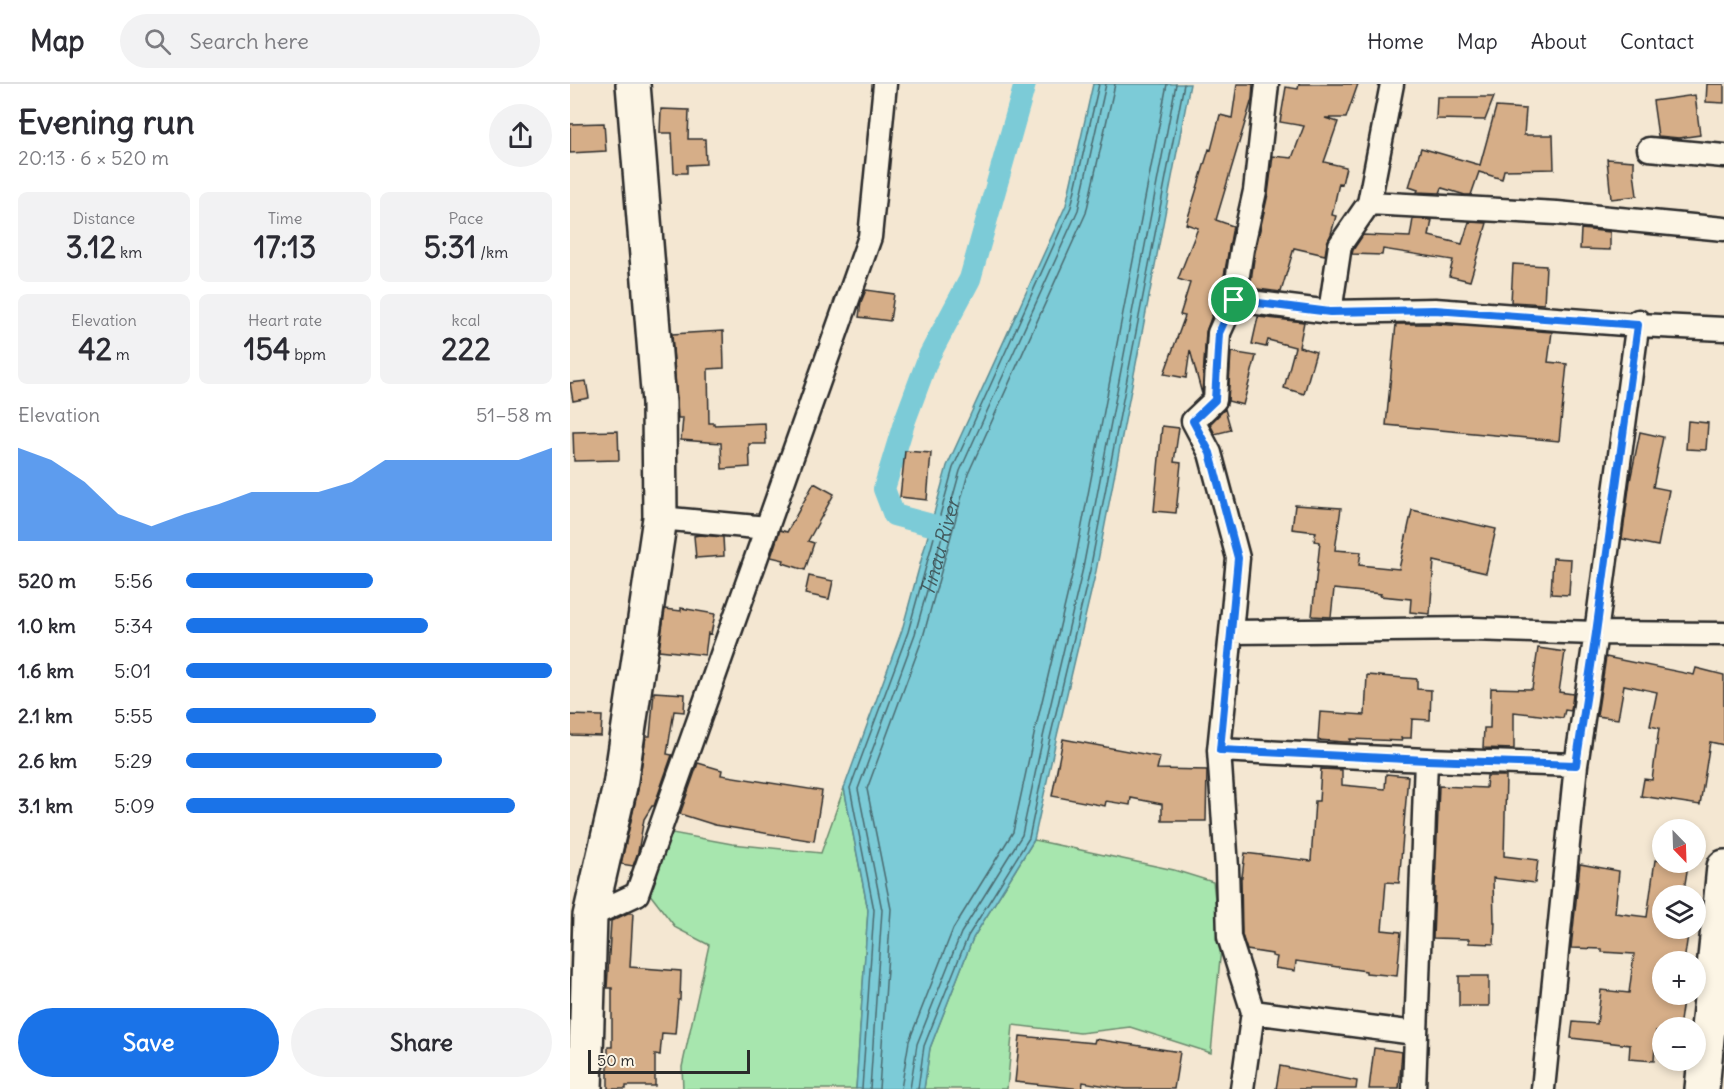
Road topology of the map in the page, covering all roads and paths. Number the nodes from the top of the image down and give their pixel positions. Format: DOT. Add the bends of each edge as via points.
graph roads {
  1 [pos="633,84"];
  2 [pos="885,84"];
  3 [pos="1267,84"];
  4 [pos="1392,84"];
  5 [pos="1649,149"];
  6 [pos="1724,156"];
  7 [pos="1369,203"];
  8 [pos="1724,228"];
  9 [pos="1234,300"];
  10 [pos="1330,312"];
  11 [pos="1638,323"];
  12 [pos="1724,329"];
  13 [pos="660,518"];
  14 [pos="767,528"];
  15 [pos="1231,632"];
  16 [pos="1596,633"];
  17 [pos="1724,634"];
  18 [pos="1220,750"];
  19 [pos="1426,760"];
  20 [pos="1576,765"];
  21 [pos="1724,867"];
  22 [pos="590,915"];
  23 [pos="1253,1012"];
  24 [pos="1415,1033"];
  25 [pos="585,1089"];
  26 [pos="1242,1089"];
  27 [pos="1414,1089"];
  28 [pos="1543,1089"];
  29 [pos="1702,1089"];
  1 -- 13 [label="main road" via="658,403"];
  2 -- 14 [label="street" via="870,237"];
  3 -- 9 [label="street" via="1255,191"];
  4 -- 7 [label="street"];
  5 -- 6 [label="street"];
  7 -- 8 [label="street" via="1557,213"];
  7 -- 10 [label="street" via="1340,245"];
  9 -- 10 [label="street"];
  9 -- 15 [label="street" via="1219,333 1215,400 1193,421 1210,453 1238,558"];
  10 -- 11 [label="street" via="1435,310"];
  11 -- 12 [label="street"];
  11 -- 16 [label="street"];
  13 -- 14 [label="street"];
  13 -- 22 [label="main road" via="620,786"];
  14 -- 22 [label="street" via="637,894"];
  15 -- 16 [label="street" via="1473,629"];
  15 -- 18 [label="street"];
  16 -- 17 [label="street"];
  16 -- 20 [label="street"];
  18 -- 19 [label="street"];
  18 -- 23 [label="street" via="1229,938"];
  19 -- 20 [label="street"];
  19 -- 24 [label="street"];
  20 -- 28 [label="street"];
  21 -- 29 [label="main road"];
  22 -- 25 [label="main road"];
  23 -- 24 [label="street"];
  23 -- 26 [label="street"];
  24 -- 27 [label="street"];
}
